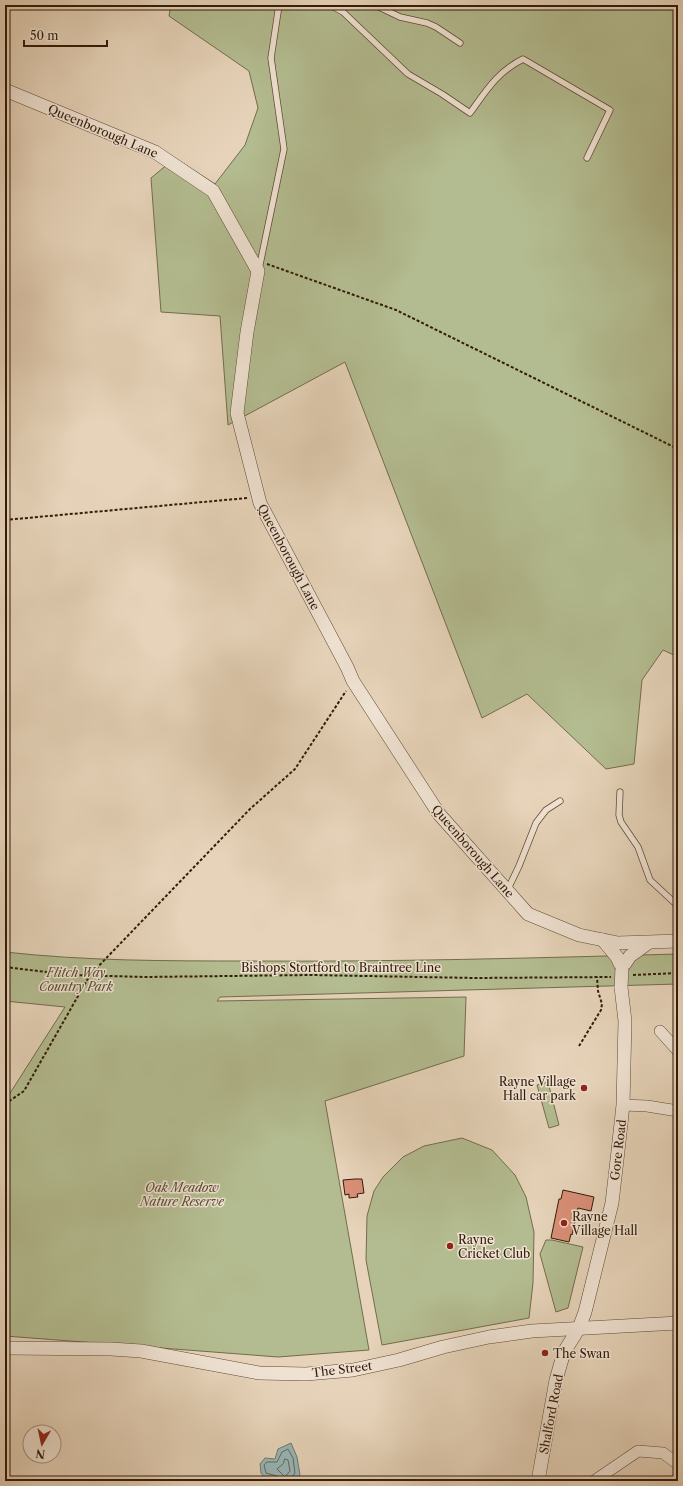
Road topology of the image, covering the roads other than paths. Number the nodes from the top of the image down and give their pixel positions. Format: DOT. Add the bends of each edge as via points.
graph roads {
  1 [pos="279,5"];
  2 [pos="330,5"];
  3 [pos="375,5"];
  4 [pos="460,43"];
  5 [pos="5,90"];
  6 [pos="587,158"];
  7 [pos="259,266"];
  8 [pos="620,792"];
  9 [pos="560,801"];
  10 [pos="507,891"];
  11 [pos="678,906"];
  12 [pos="603,940"];
  13 [pos="678,941"];
  14 [pos="648,942"];
  15 [pos="620,977"];
  16 [pos="660,1031"];
  17 [pos="678,1051"];
  18 [pos="623,1105"];
  19 [pos="678,1111"];
  20 [pos="678,1323"];
  21 [pos="579,1328"];
  22 [pos="5,1348"];
  23 [pos="678,1464"];
  24 [pos="538,1481"];
  25 [pos="594,1481"];
  1 -- 7 [label="lane" via="271,58 284,149"];
  2 -- 6 [label="lane" via="343,12 408,74 470,114 494,80 523,59 610,110"];
  3 -- 4 [label="lane" via="400,17 436,27"];
  5 -- 7 [label="street, Queenborough Lane" via="155,152 213,191"];
  7 -- 10 [label="street, Queenborough Lane" via="247,332 237,413 260,503 352,681 439,814"];
  8 -- 11 [label="lane" via="621,822 638,847 650,880"];
  9 -- 10 [label="lane" via="546,810 536,823 520,866"];
  10 -- 12 [label="street, Queenborough Lane" via="528,914 579,935"];
  12 -- 14 [label="street, Queenborough Lane" via="618,943"];
  12 -- 15 [label="street" via="617,957"];
  13 -- 14 [label="street, Queenborough Lane"];
  14 -- 15 [label="street" via="630,956"];
  15 -- 18 [label="street, Gore Road" via="625,1021"];
  16 -- 17 [label="street"];
  18 -- 19 [label="street"];
  18 -- 21 [label="street, Gore Road" via="612,1203"];
  20 -- 21 [label="street, The Street"];
  21 -- 22 [label="street, The Street" via="489,1337 353,1370 306,1374 259,1372 141,1351"];
  21 -- 24 [label="street, Shalford Road" via="564,1352 556,1380"];
  23 -- 25 [label="street" via="663,1453 638,1451"];
}
